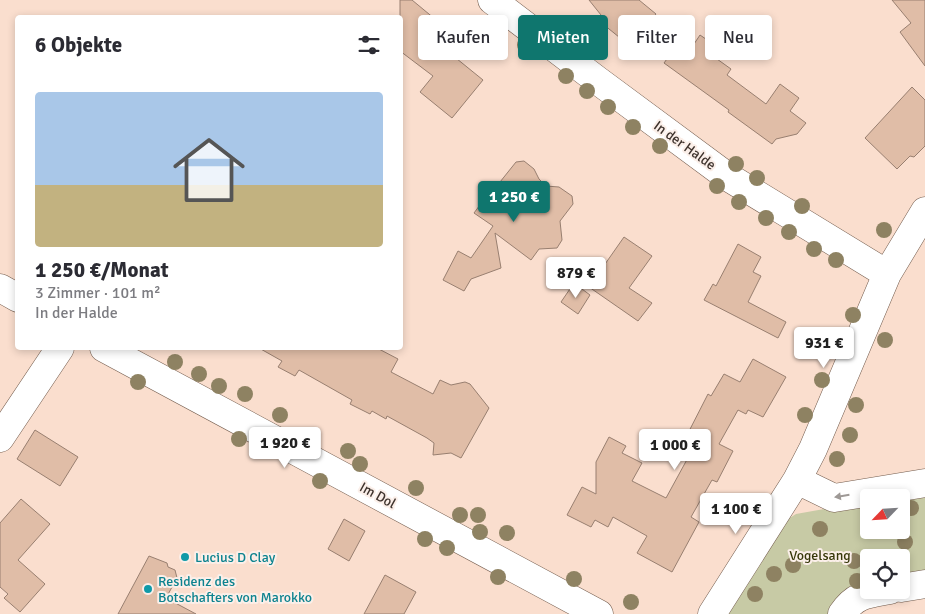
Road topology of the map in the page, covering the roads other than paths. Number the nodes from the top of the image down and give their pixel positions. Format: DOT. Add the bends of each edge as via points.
graph roads {
  1 [pos="492,0"];
  2 [pos="925,211"];
  3 [pos="887,274"];
  4 [pos="0,288"];
  5 [pos="15,296"];
  6 [pos="59,350"];
  7 [pos="108,350"];
  8 [pos="0,438"];
  9 [pos="797,480"];
  10 [pos="925,483"];
  11 [pos="925,584"];
  12 [pos="910,586"];
  13 [pos="860,596"];
  14 [pos="599,614"];
  15 [pos="712,614"];
  16 [pos="842,614"];
  1 -- 3 [label="street, In der Halde" via="728,177"];
  2 -- 3 [label="street"];
  3 -- 9 [label="street"];
  4 -- 5 [label="street"];
  6 -- 8 [label="street"];
  7 -- 14 [label="street, Im Dol"];
  10 -- 9 [label="street, one-way" via="834,498"];
  9 -- 15 [label="street"];
  11 -- 12 [label="street"];
  13 -- 16 [label="street" via="849,603"];
}
